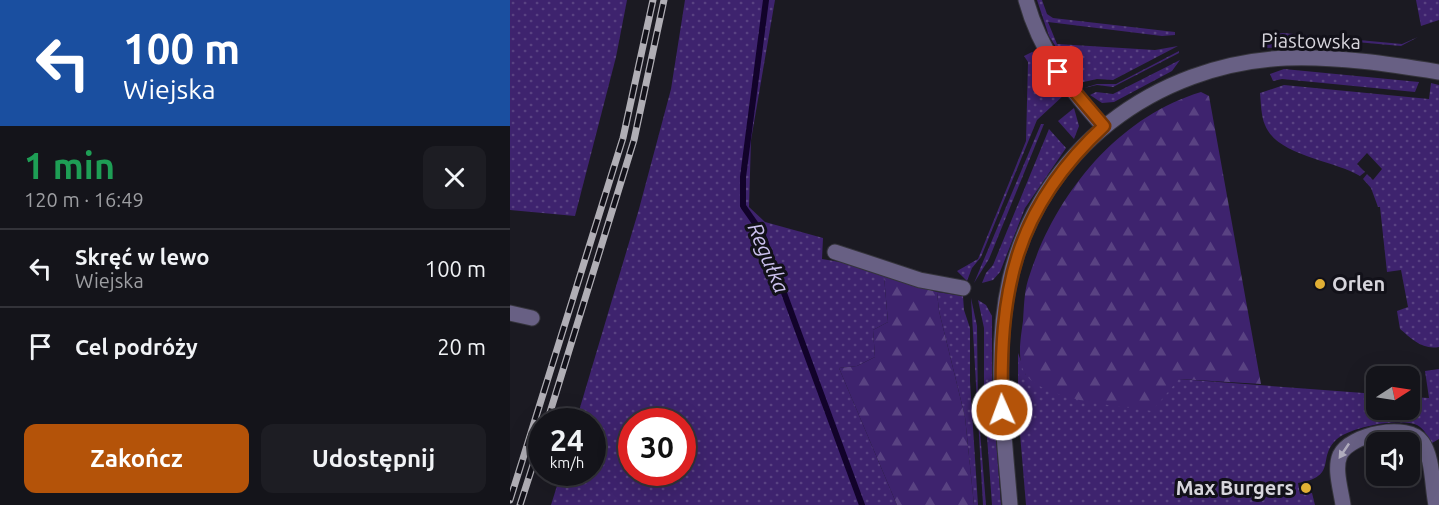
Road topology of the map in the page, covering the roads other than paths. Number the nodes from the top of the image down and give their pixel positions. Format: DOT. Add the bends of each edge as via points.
graph roads {
  1 [pos="1026,0"];
  2 [pos="1439,72"];
  3 [pos="1104,126"];
  4 [pos="835,252"];
  5 [pos="963,288"];
  6 [pos="510,312"];
  7 [pos="532,318"];
  8 [pos="1010,505"];
  9 [pos="1343,505"];
  10 [pos="1436,505"];
  1 -- 3 [label="street" via="1036,32 1051,60"];
  2 -- 3 [label="street, Piastowska" via="1319,59 1247,61 1177,81 1130,106"];
  3 -- 8 [label="street, Piastowska" via="1076,153 1049,188 1026,231 1010,280 1003,324 1001,381"];
  4 -- 5 [label="street" via="920,280"];
  6 -- 7 [label="street"];
  10 -- 9 [label="street, one-way" via="1424,446 1415,434 1404,430 1356,439 1344,448 1338,460"];
}
